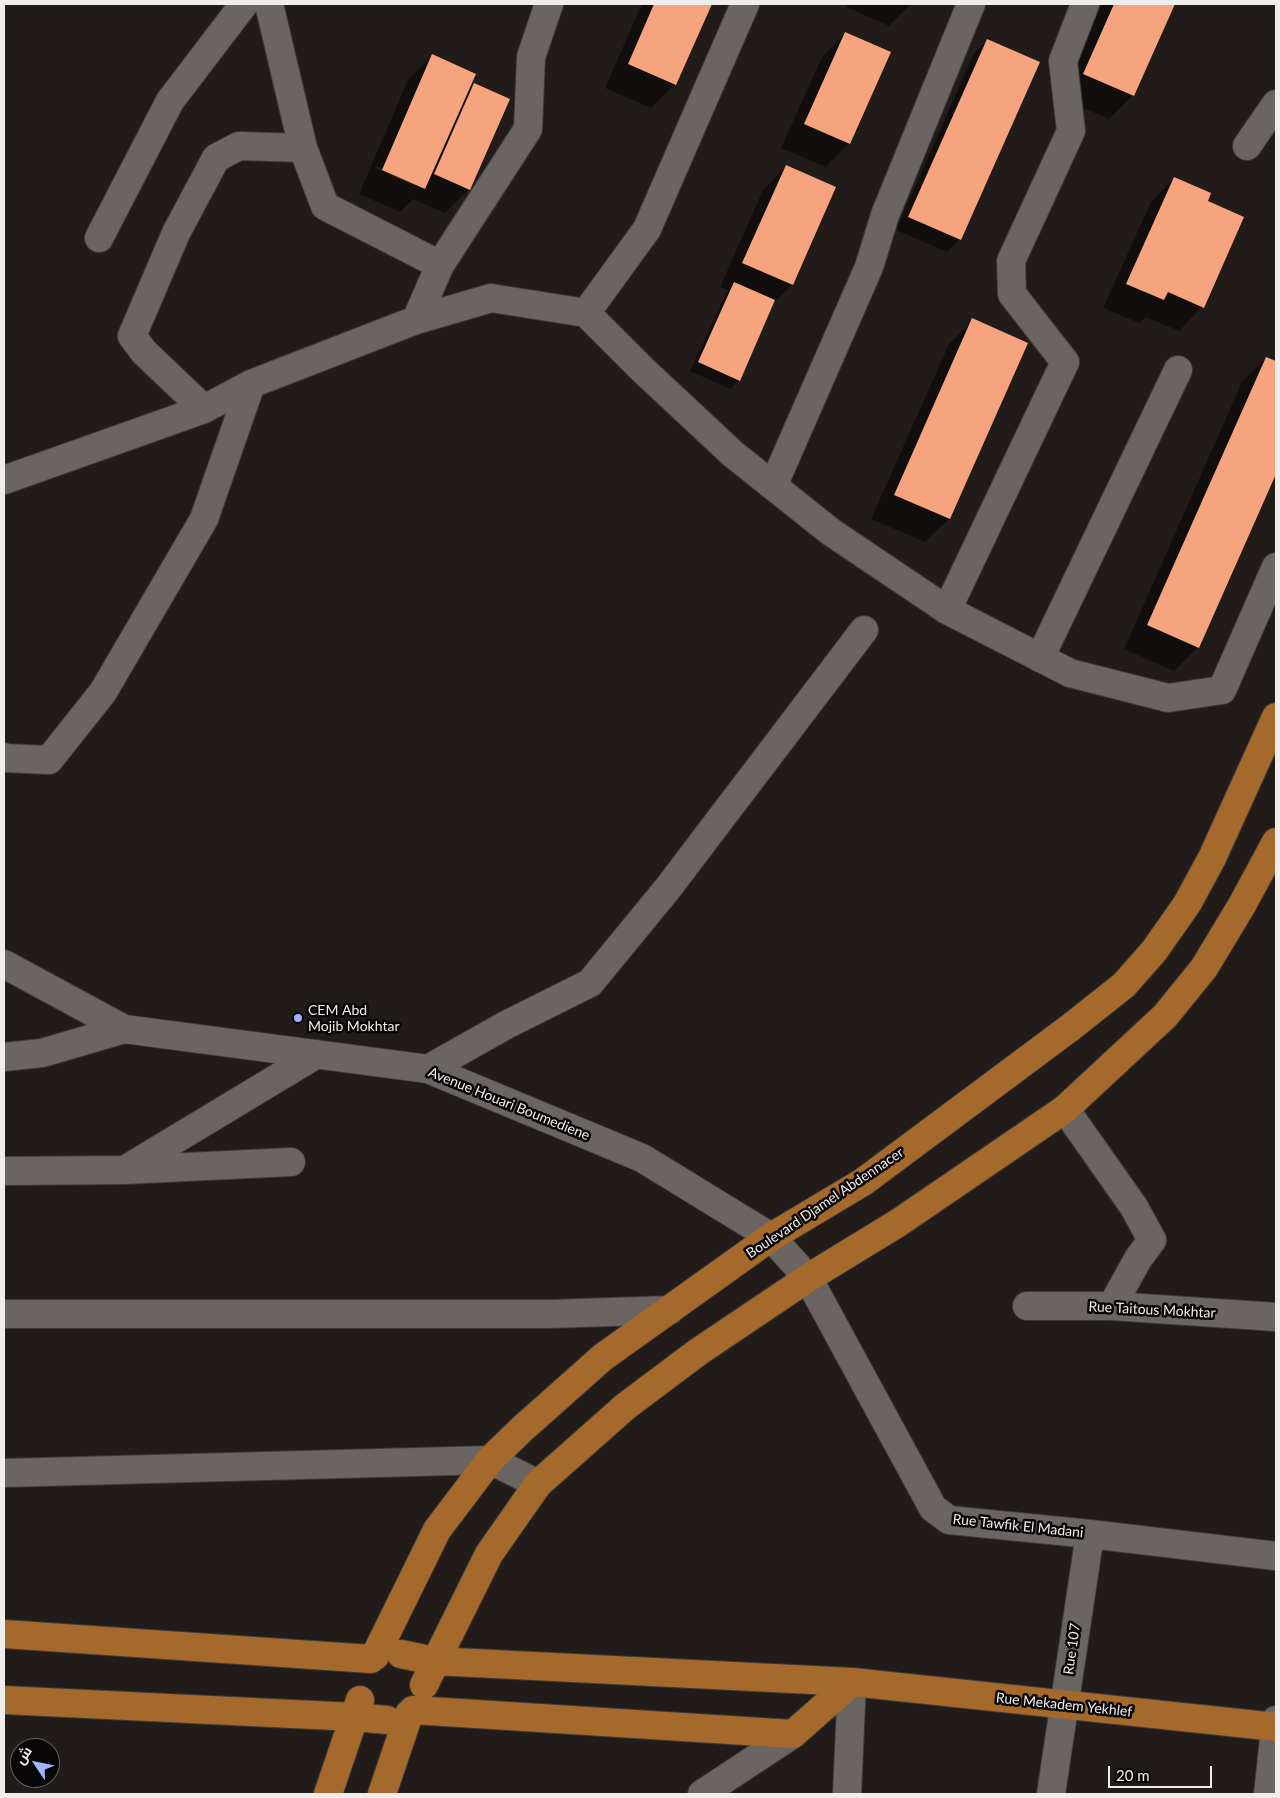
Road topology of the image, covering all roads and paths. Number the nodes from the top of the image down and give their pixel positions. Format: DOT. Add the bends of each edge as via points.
graph roads {
  1 [pos="244,4"];
  2 [pos="269,4"];
  3 [pos="550,4"];
  4 [pos="745,4"];
  5 [pos="971,4"];
  6 [pos="1085,4"];
  7 [pos="1276,104"];
  8 [pos="1248,146"];
  9 [pos="303,148"];
  10 [pos="98,238"];
  11 [pos="440,265"];
  12 [pos="586,313"];
  13 [pos="416,320"];
  14 [pos="1178,370"];
  15 [pos="251,384"];
  16 [pos="204,408"];
  17 [pos="4,480"];
  18 [pos="774,486"];
  19 [pos="1276,567"];
  20 [pos="947,610"];
  21 [pos="864,630"];
  22 [pos="1040,658"];
  23 [pos="1276,717"];
  24 [pos="4,756"];
  25 [pos="1276,842"];
  26 [pos="4,964"];
  27 [pos="124,1029"];
  28 [pos="317,1054"];
  29 [pos="4,1057"];
  30 [pos="428,1069"];
  31 [pos="1065,1109"];
  32 [pos="291,1162"];
  33 [pos="124,1170"];
  34 [pos="4,1171"];
  35 [pos="771,1238"];
  36 [pos="808,1278"];
  37 [pos="1027,1306"];
  38 [pos="1112,1306"];
  39 [pos="670,1310"];
  40 [pos="4,1314"];
  41 [pos="1276,1318"];
  42 [pos="490,1460"];
  43 [pos="4,1473"];
  44 [pos="538,1484"];
  45 [pos="1090,1534"];
  46 [pos="1276,1556"];
  47 [pos="4,1634"];
  48 [pos="382,1656"];
  49 [pos="429,1673"];
  50 [pos="852,1682"];
  51 [pos="4,1700"];
  52 [pos="1064,1705"];
  53 [pos="357,1708"];
  54 [pos="403,1715"];
  55 [pos="1276,1725"];
  56 [pos="793,1734"];
  57 [pos="328,1794"];
  58 [pos="382,1794"];
  59 [pos="702,1794"];
  60 [pos="847,1794"];
  61 [pos="1051,1794"];
  62 [pos="1268,1794"];
  1 -- 10 [label="street" via="170,101"];
  2 -- 9 [label="street"];
  3 -- 11 [label="street" via="531,57 528,129"];
  4 -- 12 [label="street" via="647,229"];
  5 -- 18 [label="street" via="885,215 869,267"];
  6 -- 20 [label="street" via="1063,61 1071,131 1011,261 1012,294 1065,362"];
  7 -- 8 [label="street"];
  9 -- 11 [label="street" via="325,206"];
  9 -- 16 [label="street" via="239,146 216,158 176,233 132,336 144,352"];
  11 -- 13 [label="street"];
  12 -- 13 [label="street" via="491,298"];
  12 -- 18 [label="street" via="733,454"];
  13 -- 15 [label="street"];
  14 -- 22 [label="street"];
  15 -- 16 [label="street"];
  15 -- 24 [label="street" via="204,520 102,692 49,760"];
  16 -- 17 [label="street"];
  18 -- 20 [label="street" via="831,532"];
  19 -- 22 [label="street" via="1222,690 1168,698 1070,673"];
  20 -- 22 [label="street"];
  21 -- 30 [label="street" via="668,888 590,982"];
  23 -- 35 [label="main road, Boulevard Djamel Abdennacer" via="1188,904 1154,952 1124,984 863,1182"];
  25 -- 31 [label="main road" via="1204,968 1165,1016"];
  26 -- 27 [label="street, Avenue Houari Boumediene"];
  27 -- 28 [label="street, Avenue Houari Boumediene"];
  27 -- 29 [label="street" via="42,1053"];
  28 -- 30 [label="street, Avenue Houari Boumediene"];
  28 -- 33 [label="street"];
  30 -- 35 [label="street, Avenue Houari Boumediene" via="642,1158"];
  31 -- 36 [label="main road" via="898,1223"];
  31 -- 38 [label="street" via="1134,1207 1152,1240"];
  32 -- 33 [label="street"];
  33 -- 34 [label="street"];
  35 -- 36 [label="street, Avenue Houari Boumediene"];
  35 -- 39 [label="main road, Boulevard Djamel Abdennacer"];
  36 -- 44 [label="main road" via="698,1352 626,1406"];
  36 -- 45 [label="street, Rue Tawfik El Madani" via="933,1508 949,1520"];
  37 -- 38 [label="street, Rue Taitous Mokhtar"];
  38 -- 41 [label="street, Rue Taitous Mokhtar"];
  39 -- 40 [label="street" via="550,1314"];
  39 -- 42 [label="main road, Boulevard Djamel Abdennacer" via="603,1357"];
  42 -- 43 [label="street"];
  42 -- 44 [label="street"];
  42 -- 48 [label="main road, Boulevard Djamel Abdennacer" via="438,1530"];
  44 -- 49 [label="main road" via="489,1554"];
  45 -- 46 [label="street, Rue Tawfik El Madani"];
  45 -- 52 [label="street, Rue 107"];
  47 -- 48 [label="main road"];
  48 -- 49 [label="main road" via="410,1658 422,1675"];
  48 -- 53 [label="main road" via="362,1667 357,1677"];
  49 -- 50 [label="main road, Rue Mekadem Yekhlef"];
  49 -- 54 [label="main road" via="421,1699"];
  50 -- 52 [label="main road, Rue Mekadem Yekhlef"];
  50 -- 56 [label="main road"];
  50 -- 60 [label="street"];
  51 -- 53 [label="main road"];
  52 -- 55 [label="main road, Rue Mekadem Yekhlef"];
  52 -- 61 [label="street, Rue 107"];
  53 -- 54 [label="main road" via="376,1716"];
  53 -- 57 [label="main road"];
  54 -- 56 [label="main road"];
  54 -- 58 [label="main road"];
  55 -- 62 [label="street"];
  56 -- 59 [label="street"];
}
